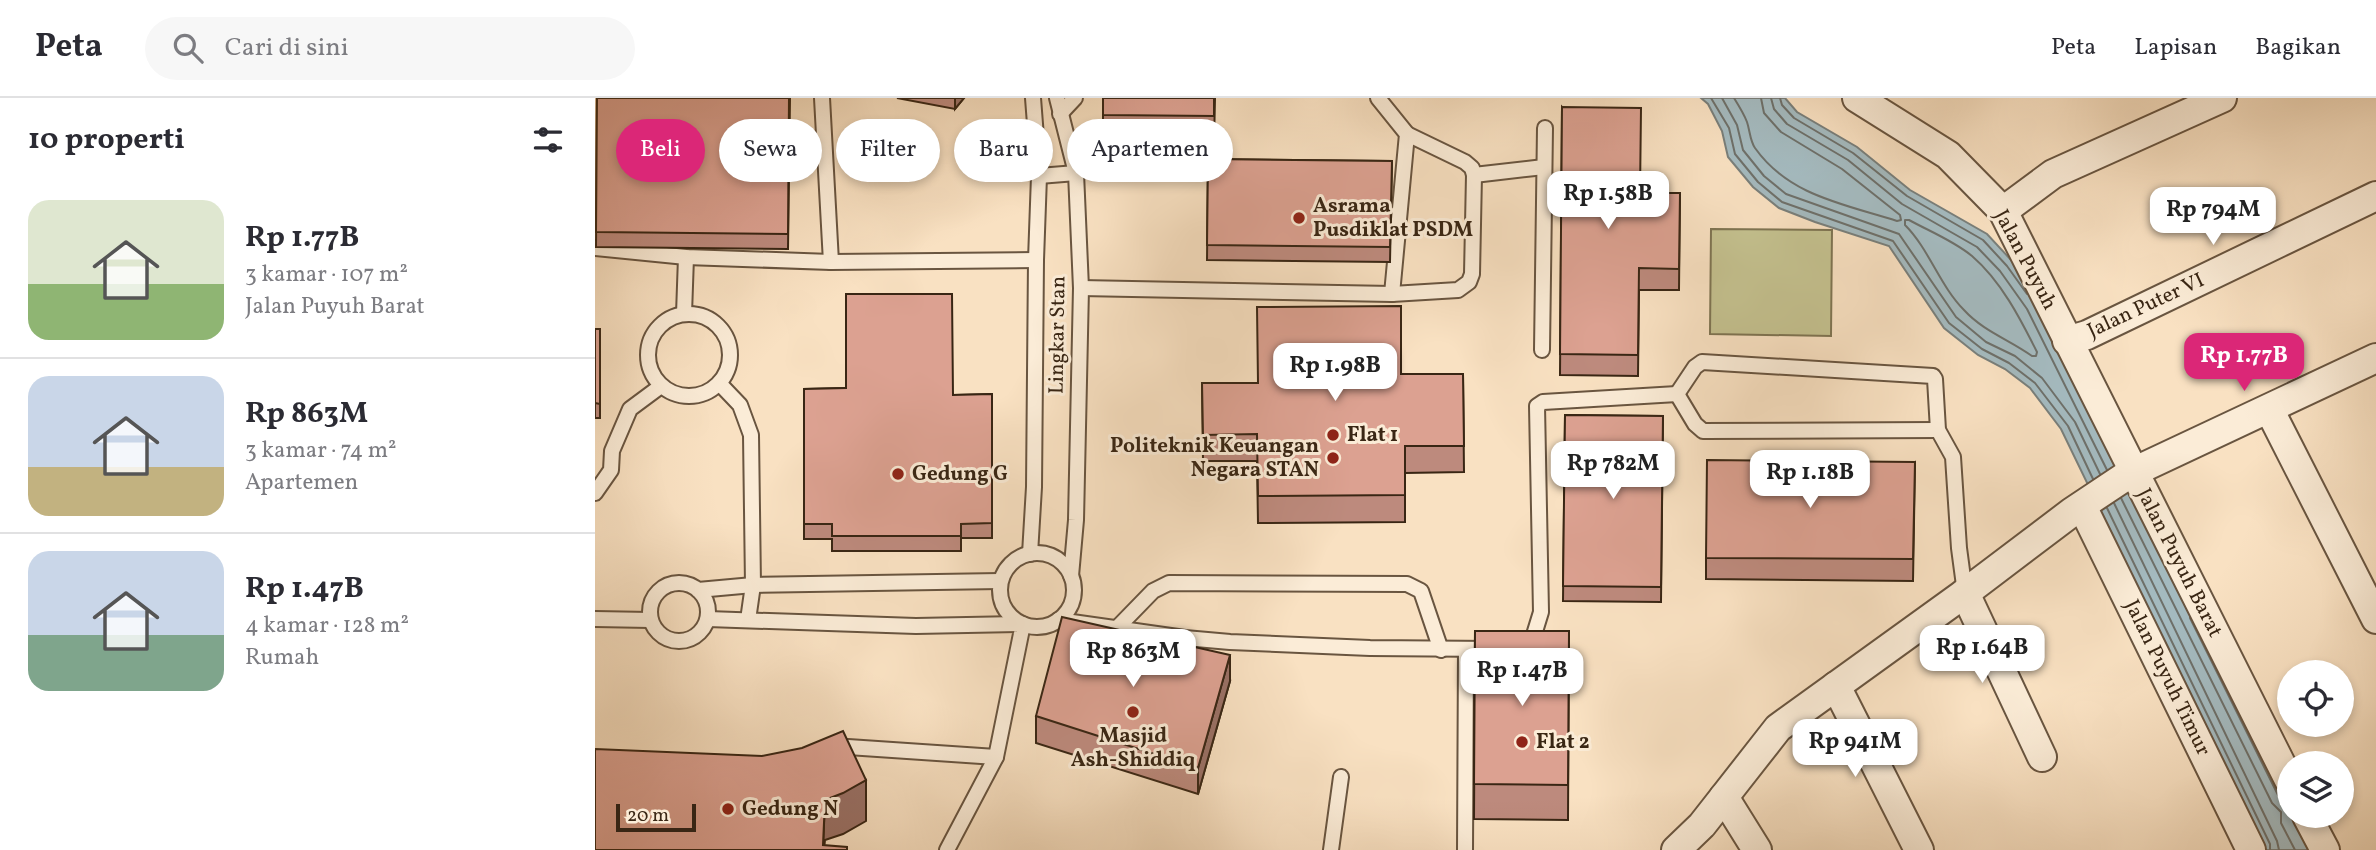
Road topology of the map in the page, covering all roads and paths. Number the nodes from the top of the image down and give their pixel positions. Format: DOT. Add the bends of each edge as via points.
graph roads {
  1 [pos="822,98"];
  2 [pos="1033,98"];
  3 [pos="1057,98"];
  4 [pos="1075,98"];
  5 [pos="1378,98"];
  6 [pos="1857,98"];
  7 [pos="2222,98"];
  8 [pos="1060,114"];
  9 [pos="1035,119"];
  10 [pos="1545,128"];
  11 [pos="1408,134"];
  12 [pos="1067,140"];
  13 [pos="1545,167"];
  14 [pos="1474,175"];
  15 [pos="1039,182"];
  16 [pos="1076,182"];
  17 [pos="2376,196"];
  18 [pos="2003,211"];
  19 [pos="595,248"];
  20 [pos="686,257"];
  21 [pos="1036,260"];
  22 [pos="831,262"];
  23 [pos="1081,288"];
  24 [pos="1392,294"];
  25 [pos="684,314"];
  26 [pos="2067,341"];
  27 [pos="1542,350"];
  28 [pos="2376,359"];
  29 [pos="719,383"];
  30 [pos="661,386"];
  31 [pos="1677,394"];
  32 [pos="2269,409"];
  33 [pos="1938,430"];
  34 [pos="595,469"];
  35 [pos="611,470"];
  36 [pos="2131,473"];
  37 [pos="595,493"];
  38 [pos="2086,503"];
  39 [pos="1030,554"];
  40 [pos="1071,576"];
  41 [pos="1000,581"];
  42 [pos="753,585"];
  43 [pos="698,590"];
  44 [pos="1965,593"];
  45 [pos="2373,604"];
  46 [pos="595,619"];
  47 [pos="708,619"];
  48 [pos="650,620"];
  49 [pos="748,620"];
  50 [pos="1058,620"];
  51 [pos="1023,624"];
  52 [pos="1117,628"];
  53 [pos="1441,650"];
  54 [pos="1466,650"];
  55 [pos="1836,686"];
  56 [pos="2277,756"];
  57 [pos="823,757"];
  58 [pos="996,757"];
  59 [pos="2042,757"];
  60 [pos="1341,778"];
  61 [pos="1724,797"];
  62 [pos="2313,828"];
  63 [pos="947,850"];
  64 [pos="1331,850"];
  65 [pos="1465,850"];
  66 [pos="1676,850"];
  67 [pos="1757,850"];
  68 [pos="1919,850"];
  69 [pos="2252,850"];
  70 [pos="2325,850"];
  1 -- 22 [label="lane"];
  2 -- 9 [label="lane, Lingkar Stan"];
  3 -- 8 [label="lane, Lingkar Stan"];
  4 -- 8 [label="lane"];
  5 -- 11 [label="lane"];
  6 -- 18 [label="street, Jalan Puyuh" via="1948,155"];
  7 -- 18 [label="street" via="2053,174"];
  8 -- 12 [label="lane, Lingkar Stan"];
  10 -- 13 [label="lane"];
  11 -- 14 [label="lane" via="1465,162"];
  11 -- 24 [label="lane"];
  13 -- 14 [label="lane"];
  13 -- 27 [label="lane"];
  14 -- 24 [label="lane" via="1469,282 1458,290"];
  15 -- 21 [label="lane, Lingkar Stan"];
  16 -- 23 [label="lane, Lingkar Stan"];
  17 -- 26 [label="street, Jalan Puter VI"];
  18 -- 26 [label="street, Jalan Puyuh"];
  19 -- 20 [label="lane"];
  20 -- 22 [label="lane"];
  20 -- 25 [label="lane"];
  21 -- 22 [label="lane"];
  21 -- 39 [label="lane, Lingkar Stan"];
  23 -- 24 [label="lane"];
  23 -- 40 [label="lane, Lingkar Stan"];
  25 -- 29 [label="lane" via="708,319 726,337 730,361"];
  25 -- 30 [label="lane" via="663,323 649,342 649,366"];
  26 -- 36 [label="street, Jalan Puyuh"];
  28 -- 32 [label="street, Jalan Puyuh Barat"];
  29 -- 30 [label="lane" via="697,396 684,397"];
  29 -- 42 [label="lane" via="740,405 751,435"];
  30 -- 35 [label="lane" via="630,409 613,451"];
  31 -- 33 [label="lane" via="1703,431"];
  31 -- 33 [label="lane" via="1702,362 1929,374 1935,379"];
  31 -- 54 [label="lane" via="1537,406 1541,612 1533,638 1523,645"];
  32 -- 36 [label="street, Jalan Puyuh Barat"];
  32 -- 45 [label="street"];
  33 -- 44 [label="lane" via="1953,457"];
  34 -- 35 [label="lane"];
  35 -- 37 [label="lane"];
  36 -- 38 [label="street"];
  36 -- 56 [label="street, Jalan Puyuh Barat"];
  38 -- 44 [label="street"];
  38 -- 69 [label="street, Jalan Puyuh Timur"];
  39 -- 40 [label="lane" via="1046,554 1061,562"];
  39 -- 41 [label="lane" via="1006,568"];
  40 -- 50 [label="lane" via="1070,608"];
  41 -- 42 [label="lane"];
  41 -- 51 [label="lane" via="1004,607"];
  42 -- 43 [label="lane"];
  42 -- 49 [label="lane"];
  43 -- 47 [label="lane" via="705,598"];
  43 -- 48 [label="lane" via="688,584 668,585 652,599"];
  44 -- 55 [label="street"];
  44 -- 59 [label="street"];
  46 -- 48 [label="lane"];
  47 -- 48 [label="lane" via="698,635 680,642 661,636"];
  47 -- 49 [label="lane"];
  49 -- 51 [label="lane" via="916,626"];
  50 -- 51 [label="lane" via="1041,627"];
  50 -- 52 [label="lane"];
  51 -- 58 [label="lane"];
  52 -- 53 [label="lane" via="1230,642"];
  52 -- 53 [label="lane" via="1153,591 1169,583 1407,584 1421,591"];
  53 -- 54 [label="lane"];
  54 -- 65 [label="lane"];
  55 -- 61 [label="street" via="1778,728"];
  55 -- 68 [label="street"];
  57 -- 58 [label="lane" via="848,747"];
  58 -- 63 [label="lane"];
  60 -- 64 [label="lane"];
  61 -- 66 [label="street"];
  61 -- 67 [label="street"];
  62 -- 70 [label="street"];
}
